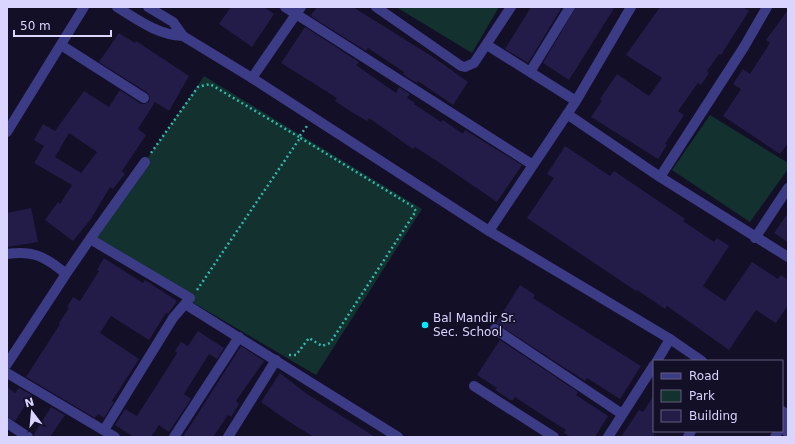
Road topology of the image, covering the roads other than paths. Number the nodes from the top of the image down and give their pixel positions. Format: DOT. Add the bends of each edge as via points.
graph roads {
  1 [pos="84,7"];
  2 [pos="117,7"];
  3 [pos="148,7"];
  4 [pos="285,7"];
  5 [pos="376,7"];
  6 [pos="511,7"];
  7 [pos="570,7"];
  8 [pos="631,7"];
  9 [pos="767,7"];
  10 [pos="298,11"];
  11 [pos="183,36"];
  12 [pos="61,45"];
  13 [pos="487,45"];
  14 [pos="530,72"];
  15 [pos="252,78"];
  16 [pos="144,98"];
  17 [pos="576,101"];
  18 [pos="567,114"];
  19 [pos="7,132"];
  20 [pos="145,162"];
  21 [pos="533,165"];
  22 [pos="660,177"];
  23 [pos="788,188"];
  24 [pos="489,231"];
  25 [pos="755,238"];
  26 [pos="90,239"];
  27 [pos="7,254"];
  28 [pos="788,257"];
  29 [pos="66,274"];
  30 [pos="187,301"];
  31 [pos="495,329"];
  32 [pos="239,337"];
  33 [pos="670,339"];
  34 [pos="276,360"];
  35 [pos="658,360"];
  36 [pos="701,360"];
  37 [pos="7,364"];
  38 [pos="653,367"];
  39 [pos="7,373"];
  40 [pos="474,386"];
  41 [pos="622,414"];
  42 [pos="7,422"];
  43 [pos="104,430"];
  44 [pos="28,437"];
  45 [pos="115,437"];
  46 [pos="174,437"];
  47 [pos="228,437"];
  48 [pos="398,437"];
  49 [pos="554,437"];
  50 [pos="608,437"];
  1 -- 12 [label="street"];
  2 -- 11 [label="street" via="157,31 171,36"];
  3 -- 11 [label="street" via="173,22"];
  4 -- 10 [label="street"];
  5 -- 13 [label="street" via="461,66 474,63"];
  6 -- 13 [label="street"];
  7 -- 14 [label="street"];
  8 -- 17 [label="street"];
  9 -- 22 [label="street"];
  10 -- 15 [label="street"];
  10 -- 21 [label="street"];
  11 -- 15 [label="street"];
  12 -- 16 [label="street"];
  12 -- 19 [label="street"];
  13 -- 14 [label="street"];
  14 -- 17 [label="street"];
  15 -- 24 [label="street"];
  17 -- 18 [label="street"];
  18 -- 21 [label="street"];
  18 -- 22 [label="street"];
  20 -- 26 [label="street"];
  21 -- 24 [label="street"];
  22 -- 25 [label="street"];
  23 -- 25 [label="street"];
  24 -- 33 [label="street"];
  25 -- 28 [label="street"];
  26 -- 29 [label="street"];
  26 -- 30 [label="street"];
  27 -- 29 [label="street" via="38,254"];
  29 -- 37 [label="street"];
  30 -- 32 [label="street"];
  30 -- 43 [label="street" via="173,318"];
  31 -- 41 [label="street"];
  32 -- 34 [label="street"];
  32 -- 46 [label="street"];
  33 -- 35 [label="street"];
  33 -- 36 [label="street"];
  34 -- 47 [label="street"];
  34 -- 48 [label="street"];
  38 -- 41 [label="street"];
  39 -- 43 [label="street"];
  40 -- 49 [label="street"];
  41 -- 50 [label="street"];
  42 -- 44 [label="street"];
  43 -- 45 [label="street"];
}
